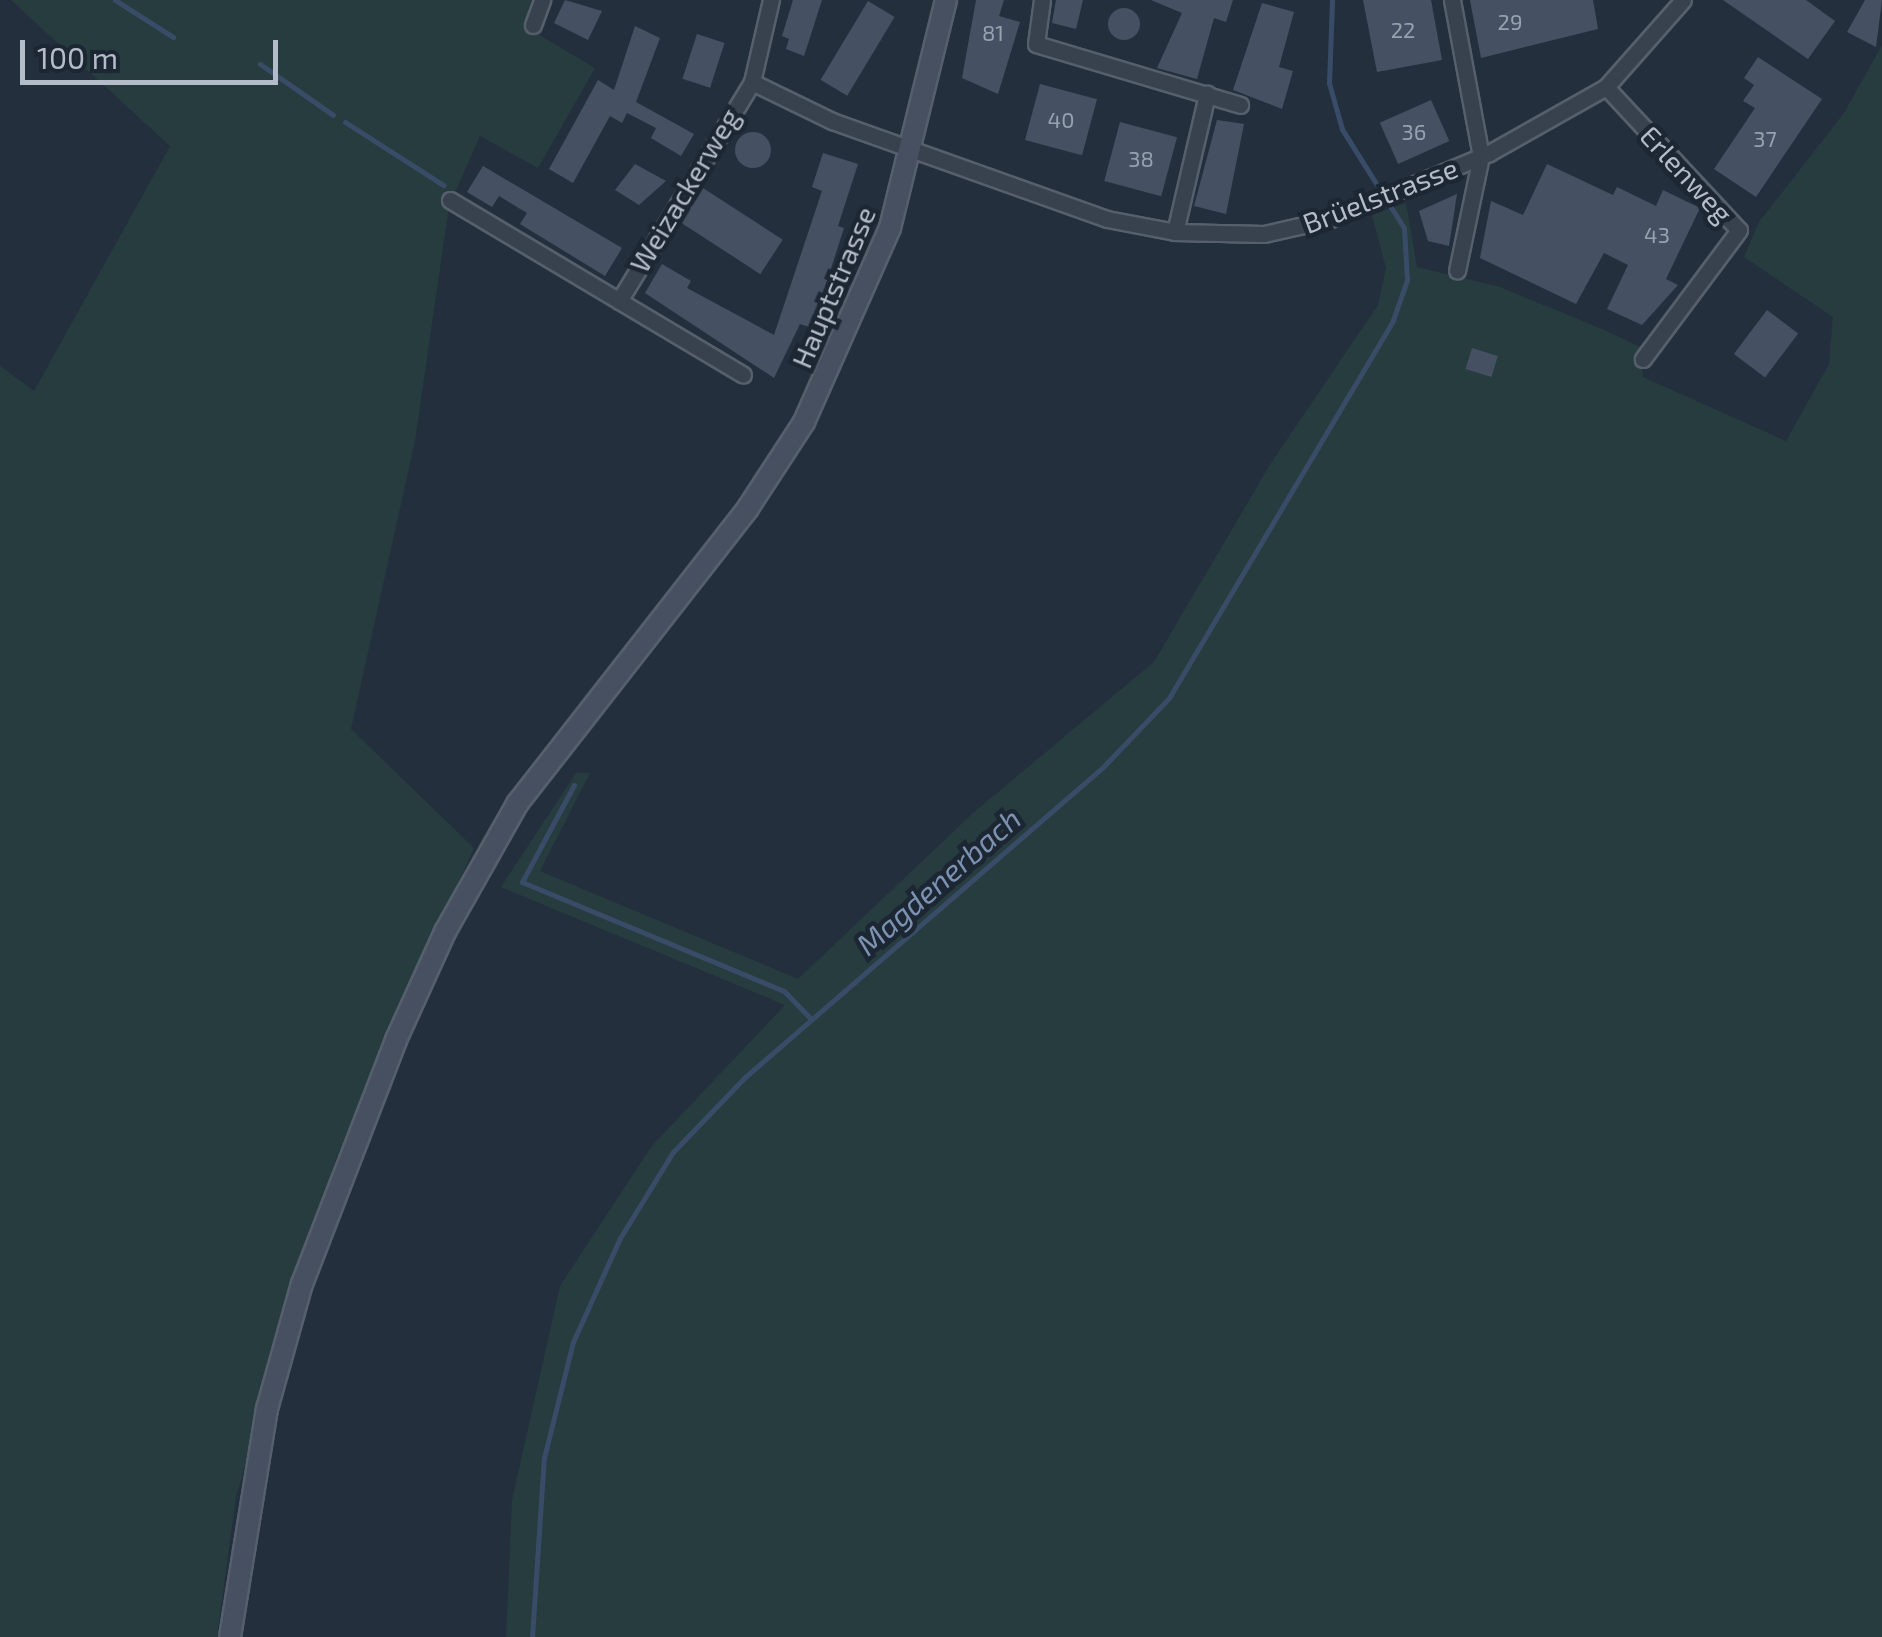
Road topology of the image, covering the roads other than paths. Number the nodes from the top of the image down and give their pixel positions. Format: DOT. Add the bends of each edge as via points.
graph roads {
  1 [pos="542,0"];
  2 [pos="771,0"];
  3 [pos="946,0"];
  4 [pos="1042,0"];
  5 [pos="1452,0"];
  6 [pos="1683,0"];
  7 [pos="533,25"];
  8 [pos="752,82"];
  9 [pos="1606,87"];
  10 [pos="1207,94"];
  11 [pos="1240,105"];
  12 [pos="913,150"];
  13 [pos="1482,156"];
  14 [pos="450,200"];
  15 [pos="1175,232"];
  16 [pos="1457,271"];
  17 [pos="619,301"];
  18 [pos="1642,359"];
  19 [pos="744,375"];
  20 [pos="230,1637"];
  1 -- 7 [label="street"];
  2 -- 8 [label="street, Weizackerweg"];
  3 -- 12 [label="main road, Hauptstrasse"];
  4 -- 10 [label="street" via="1036,44"];
  5 -- 13 [label="street"];
  6 -- 9 [label="street, Brüelstrasse"];
  8 -- 12 [label="street, Weizackerweg"];
  8 -- 17 [label="street, Weizackerweg"];
  9 -- 13 [label="street, Brüelstrasse"];
  9 -- 18 [label="street, Erlenweg" via="1739,230"];
  10 -- 11 [label="street"];
  10 -- 15 [label="street"];
  12 -- 15 [label="street, Brüelstrasse" via="1107,219"];
  12 -- 20 [label="main road, Hauptstrasse" via="866,290 804,422 704,566 518,804 444,932 302,1284 267,1410"];
  13 -- 15 [label="street, Brüelstrasse" via="1369,204 1264,234"];
  13 -- 16 [label="street"];
  14 -- 17 [label="street, Weizackerweg"];
  17 -- 19 [label="street, Weizackerweg"];
}
